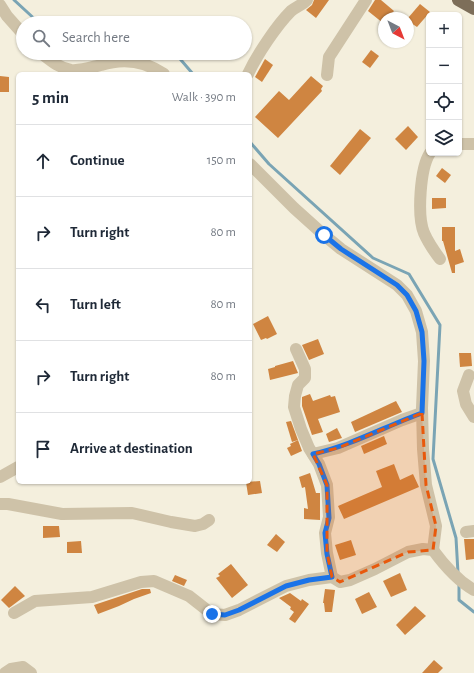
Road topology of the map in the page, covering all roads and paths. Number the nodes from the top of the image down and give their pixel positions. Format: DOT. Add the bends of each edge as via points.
graph roads {
  1 [pos="307,0"];
  2 [pos="366,0"];
  3 [pos="458,0"];
  4 [pos="0,5"];
  5 [pos="474,9"];
  6 [pos="16,26"];
  7 [pos="50,60"];
  8 [pos="161,72"];
  9 [pos="249,72"];
  10 [pos="326,75"];
  11 [pos="462,144"];
  12 [pos="474,144"];
  13 [pos="428,156"];
  14 [pos="252,166"];
  15 [pos="440,259"];
  16 [pos="296,349"];
  17 [pos="469,375"];
  18 [pos="422,413"];
  19 [pos="474,417"];
  20 [pos="313,454"];
  21 [pos="16,468"];
  22 [pos="0,477"];
  23 [pos="0,504"];
  24 [pos="209,520"];
  25 [pos="433,550"];
  26 [pos="332,577"];
  27 [pos="474,590"];
  28 [pos="14,613"];
  29 [pos="5,673"];
  30 [pos="31,673"];
  1 -- 9 [label="street" via="292,11 277,29 255,59"];
  2 -- 10 [label="street" via="329,56"];
  3 -- 5 [label="main road"];
  4 -- 6 [label="street"];
  7 -- 8 [label="street" via="71,70 133,61"];
  11 -- 12 [label="street"];
  13 -- 15 [label="street" via="422,179 421,215 423,232"];
  14 -- 18 [label="street" via="324,235 397,285 407,295 416,311 422,332"];
  16 -- 20 [label="street" via="305,369 305,378 298,385 294,407"];
  17 -- 19 [label="street" via="463,391 466,404"];
  18 -- 20 [label="street" via="338,448"];
  18 -- 25 [label="street" via="426,486 436,526"];
  20 -- 26 [label="street" via="327,485 329,518 325,533"];
  21 -- 22 [label="street"];
  23 -- 24 [label="street" via="62,514 132,513 195,526"];
  25 -- 26 [label="street" via="408,552 345,581 340,582"];
  25 -- 27 [label="street" via="443,563"];
  26 -- 28 [label="street" via="286,586 225,615 212,614 189,596 154,581 141,582 92,597 35,601"];
  29 -- 30 [label="street" via="23,667"];
}
